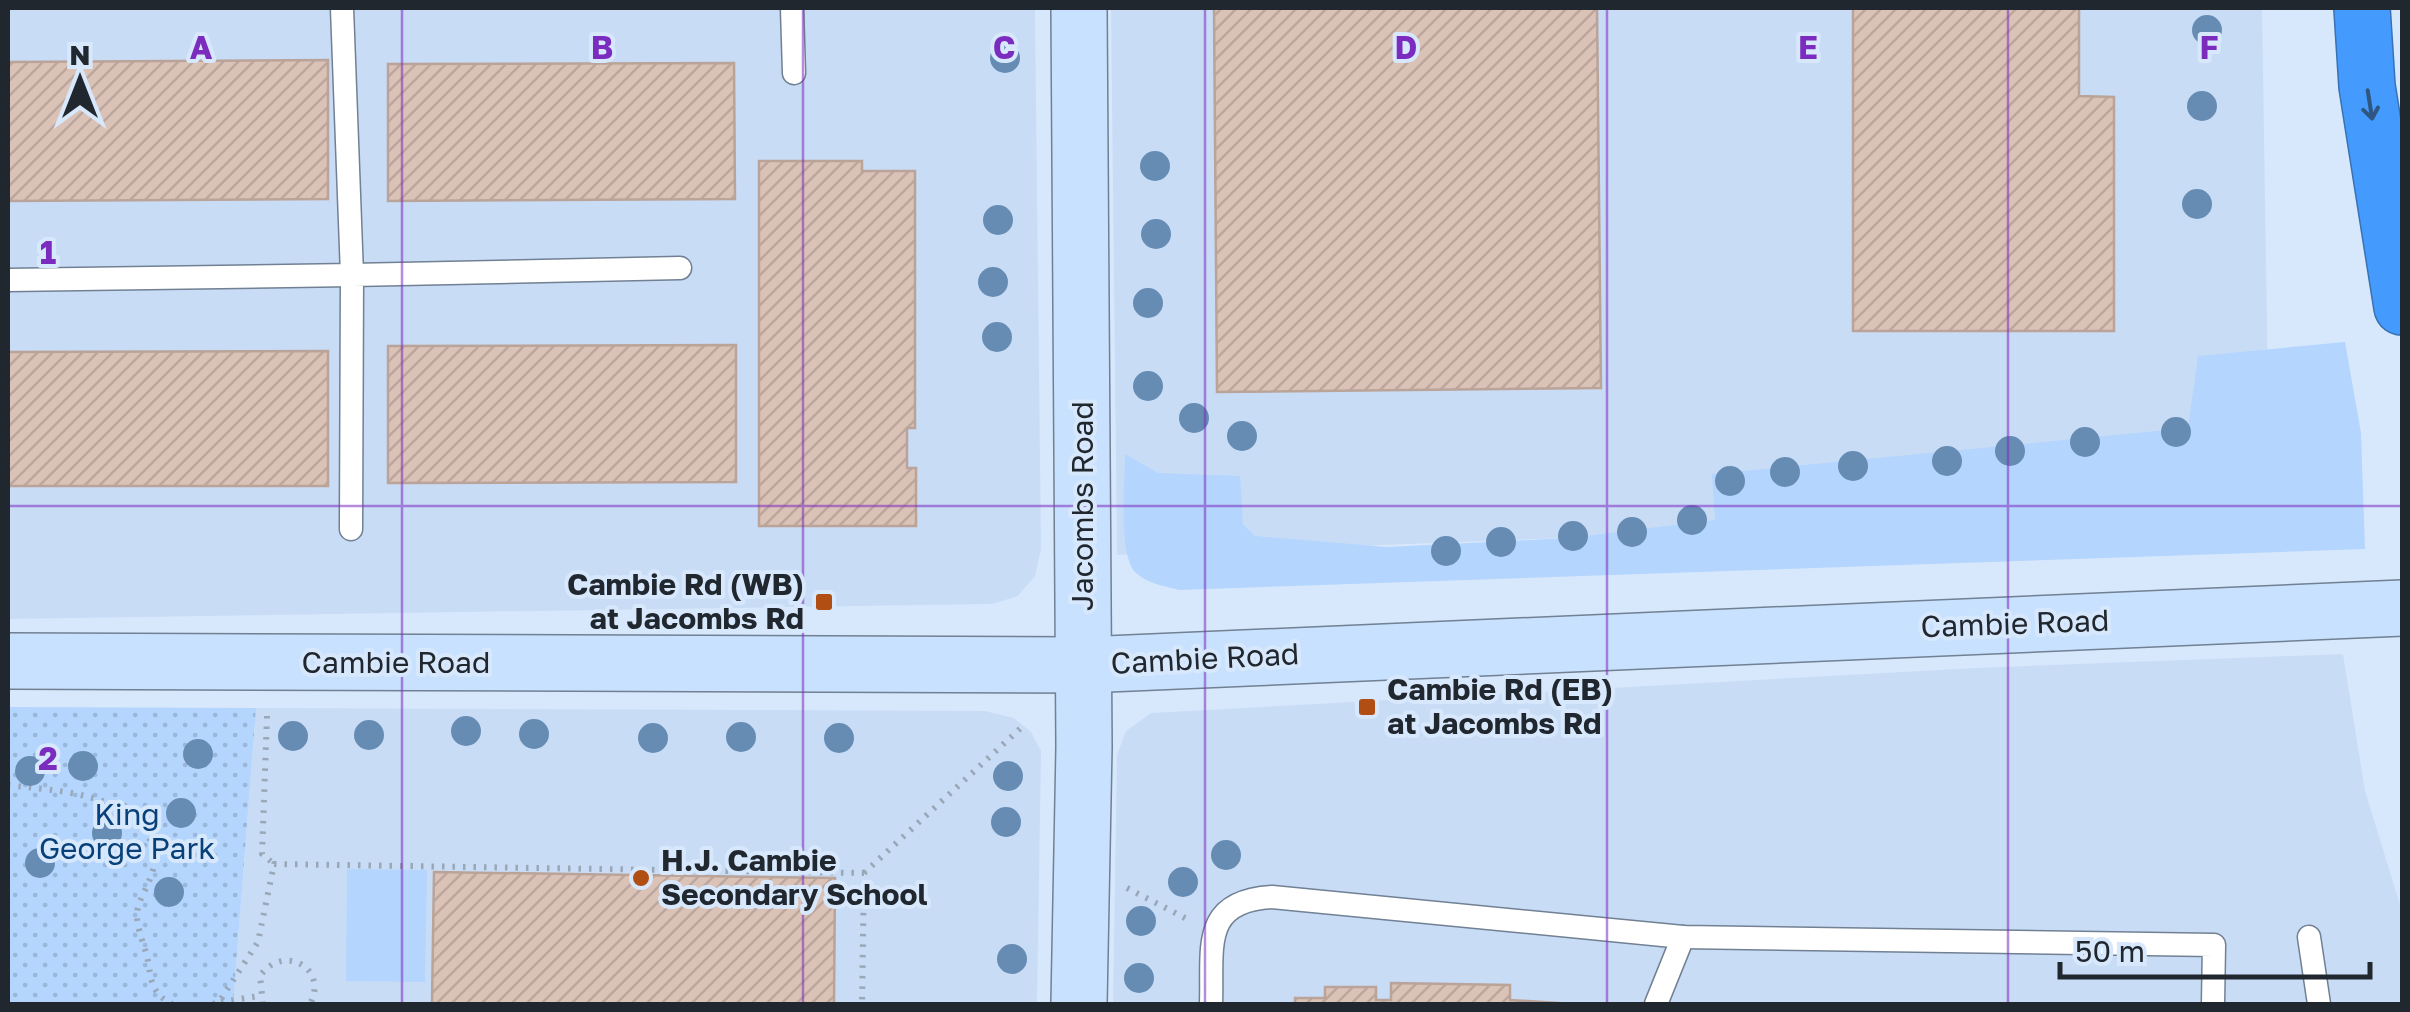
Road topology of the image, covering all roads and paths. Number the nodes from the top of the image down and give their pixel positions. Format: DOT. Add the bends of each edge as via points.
graph roads {
  1 [pos="342,8"];
  2 [pos="792,8"];
  3 [pos="1079,8"];
  4 [pos="2362,8"];
  5 [pos="794,73"];
  6 [pos="680,268"];
  7 [pos="352,275"];
  8 [pos="8,280"];
  9 [pos="2402,307"];
  10 [pos="350,529"];
  11 [pos="2384,609"];
  12 [pos="8,662"];
  13 [pos="1084,665"];
  14 [pos="267,716"];
  15 [pos="1024,725"];
  16 [pos="8,785"];
  17 [pos="274,864"];
  18 [pos="864,873"];
  19 [pos="1121,885"];
  20 [pos="1213,932"];
  21 [pos="1683,937"];
  22 [pos="2309,937"];
  23 [pos="258,996"];
  24 [pos="216,1003"];
  25 [pos="172,1004"];
  26 [pos="263,1004"];
  27 [pos="310,1004"];
  28 [pos="862,1004"];
  29 [pos="1078,1004"];
  30 [pos="1211,1004"];
  31 [pos="1656,1004"];
  32 [pos="2213,1004"];
  33 [pos="2320,1004"];
  1 -- 7 [label="lane"];
  2 -- 5 [label="lane"];
  3 -- 13 [label="main road, Jacombs Road"];
  4 -- 9 [label="highway, one-way"];
  6 -- 7 [label="lane"];
  7 -- 8 [label="lane"];
  7 -- 10 [label="lane"];
  11 -- 13 [label="main road, Cambie Road"];
  12 -- 13 [label="main road, Cambie Road"];
  13 -- 29 [label="main road, Jacombs Road"];
  14 -- 17 [label="path" via="262,854"];
  15 -- 18 [label="path"];
  16 -- 25 [label="path" via="88,796 148,830 155,860 136,913 150,985"];
  17 -- 18 [label="path"];
  17 -- 24 [label="path" via="258,942"];
  18 -- 28 [label="path"];
  19 -- 20 [label="path"];
  20 -- 21 [label="lane" via="1224,912 1245,899 1272,897"];
  20 -- 30 [label="lane"];
  21 -- 31 [label="lane"];
  21 -- 32 [label="lane" via="2214,946"];
  22 -- 33 [label="lane"];
  23 -- 24 [label="path"];
  23 -- 26 [label="path"];
  23 -- 27 [label="path" via="266,968 294,960 314,977"];
}
